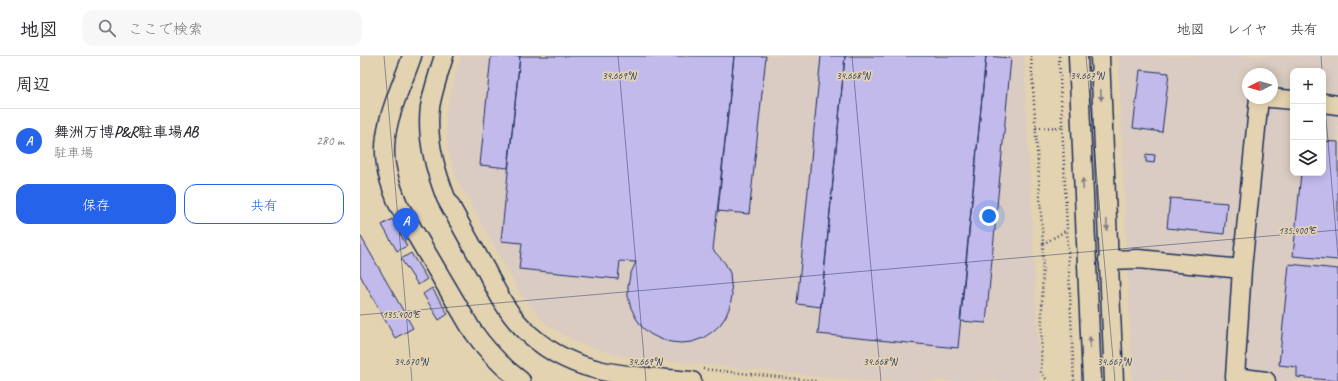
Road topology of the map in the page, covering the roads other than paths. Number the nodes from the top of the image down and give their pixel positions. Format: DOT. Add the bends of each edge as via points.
graph roads {
  1 [pos="412,56"];
  2 [pos="444,56"];
  3 [pos="1078,56"];
  4 [pos="1100,56"];
  5 [pos="1278,99"];
  6 [pos="1290,100"];
  7 [pos="1326,103"];
  8 [pos="1258,104"];
  9 [pos="1338,105"];
  10 [pos="1108,260"];
  11 [pos="1242,269"];
  12 [pos="695,375"];
  13 [pos="521,381"];
  14 [pos="1092,381"];
  15 [pos="1114,381"];
  16 [pos="1266,381"];
  1 -- 13 [label="street" via="388,125 385,145 390,184 398,204 472,330 497,362"];
  2 -- 12 [label="street" via="430,107 430,135 439,181 503,301 521,327 557,354 596,370 623,374"];
  14 -- 3 [label="street, one-way"];
  4 -- 10 [label="street, one-way"];
  5 -- 6 [label="street"];
  7 -- 9 [label="street"];
  8 -- 11 [label="street"];
  10 -- 11 [label="street" via="1138,259"];
  10 -- 15 [label="street"];
  11 -- 16 [label="street" via="1235,376"];
}
